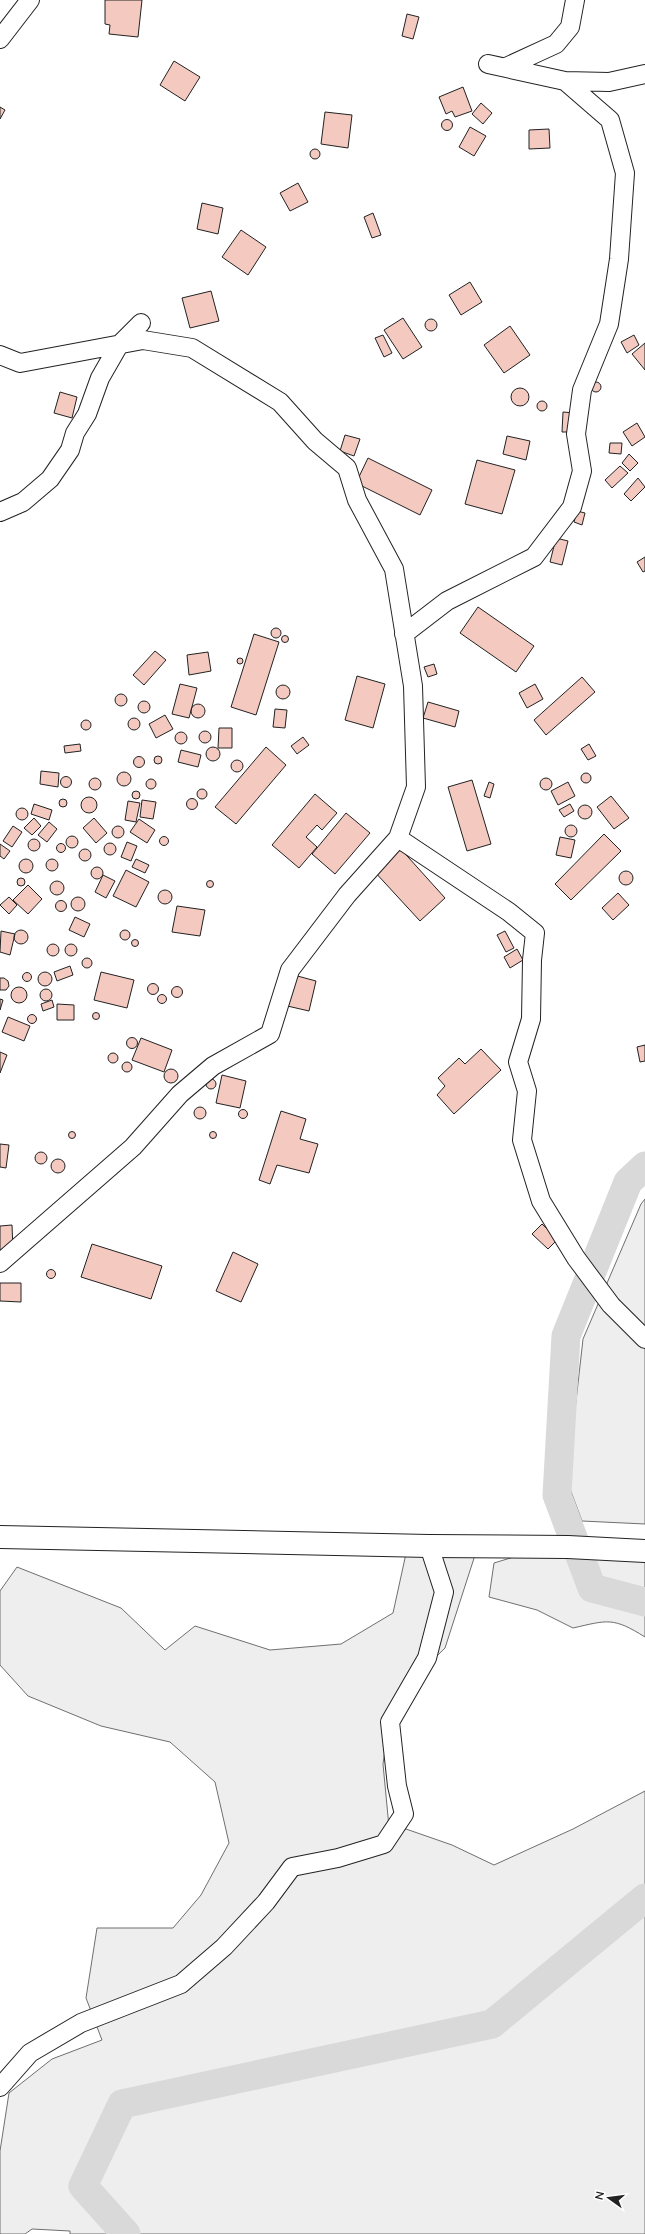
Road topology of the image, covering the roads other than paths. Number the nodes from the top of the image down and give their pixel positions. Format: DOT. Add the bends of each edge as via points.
graph roads {
  1 [pos="30,0"];
  2 [pos="575,0"];
  3 [pos="0,39"];
  4 [pos="488,64"];
  5 [pos="506,67"];
  6 [pos="645,74"];
  7 [pos="566,81"];
  8 [pos="645,81"];
  9 [pos="609,82"];
  10 [pos="140,323"];
  11 [pos="119,346"];
  12 [pos="0,355"];
  13 [pos="0,512"];
  14 [pos="404,634"];
  15 [pos="398,838"];
  16 [pos="0,1263"];
  17 [pos="645,1339"];
  18 [pos="0,1537"];
  19 [pos="429,1546"];
  20 [pos="645,1551"];
  21 [pos="0,2087"];
  1 -- 3 [label="street"];
  2 -- 5 [label="street" via="570,27 556,44"];
  4 -- 5 [label="street"];
  5 -- 7 [label="street"];
  6 -- 9 [label="street"];
  7 -- 9 [label="street"];
  7 -- 14 [label="street" via="610,120 625,173 619,259 609,324 582,390 576,434 582,471 572,507 534,557 447,601"];
  8 -- 9 [label="street"];
  10 -- 11 [label="street"];
  11 -- 12 [label="street" via="20,363"];
  11 -- 13 [label="street" via="100,378 70,450 50,479 23,502"];
  11 -- 14 [label="street" via="143,340 192,348 280,402 315,442 347,468 357,500 394,569"];
  14 -- 15 [label="street" via="413,686 416,786"];
  15 -- 16 [label="street" via="347,895 290,970 270,1034 213,1066 180,1094 133,1147"];
  15 -- 17 [label="street" via="535,933 531,1019 518,1062 527,1091 522,1140 541,1201 568,1245 611,1305"];
  18 -- 19 [label="highway"];
  19 -- 20 [label="highway" via="568,1547"];
  19 -- 21 [label="street" via="444,1592 428,1658 390,1722 397,1786 404,1814 384,1844 338,1858 292,1867 266,1902 224,1947 181,1984 81,2023 30,2053"];
}
